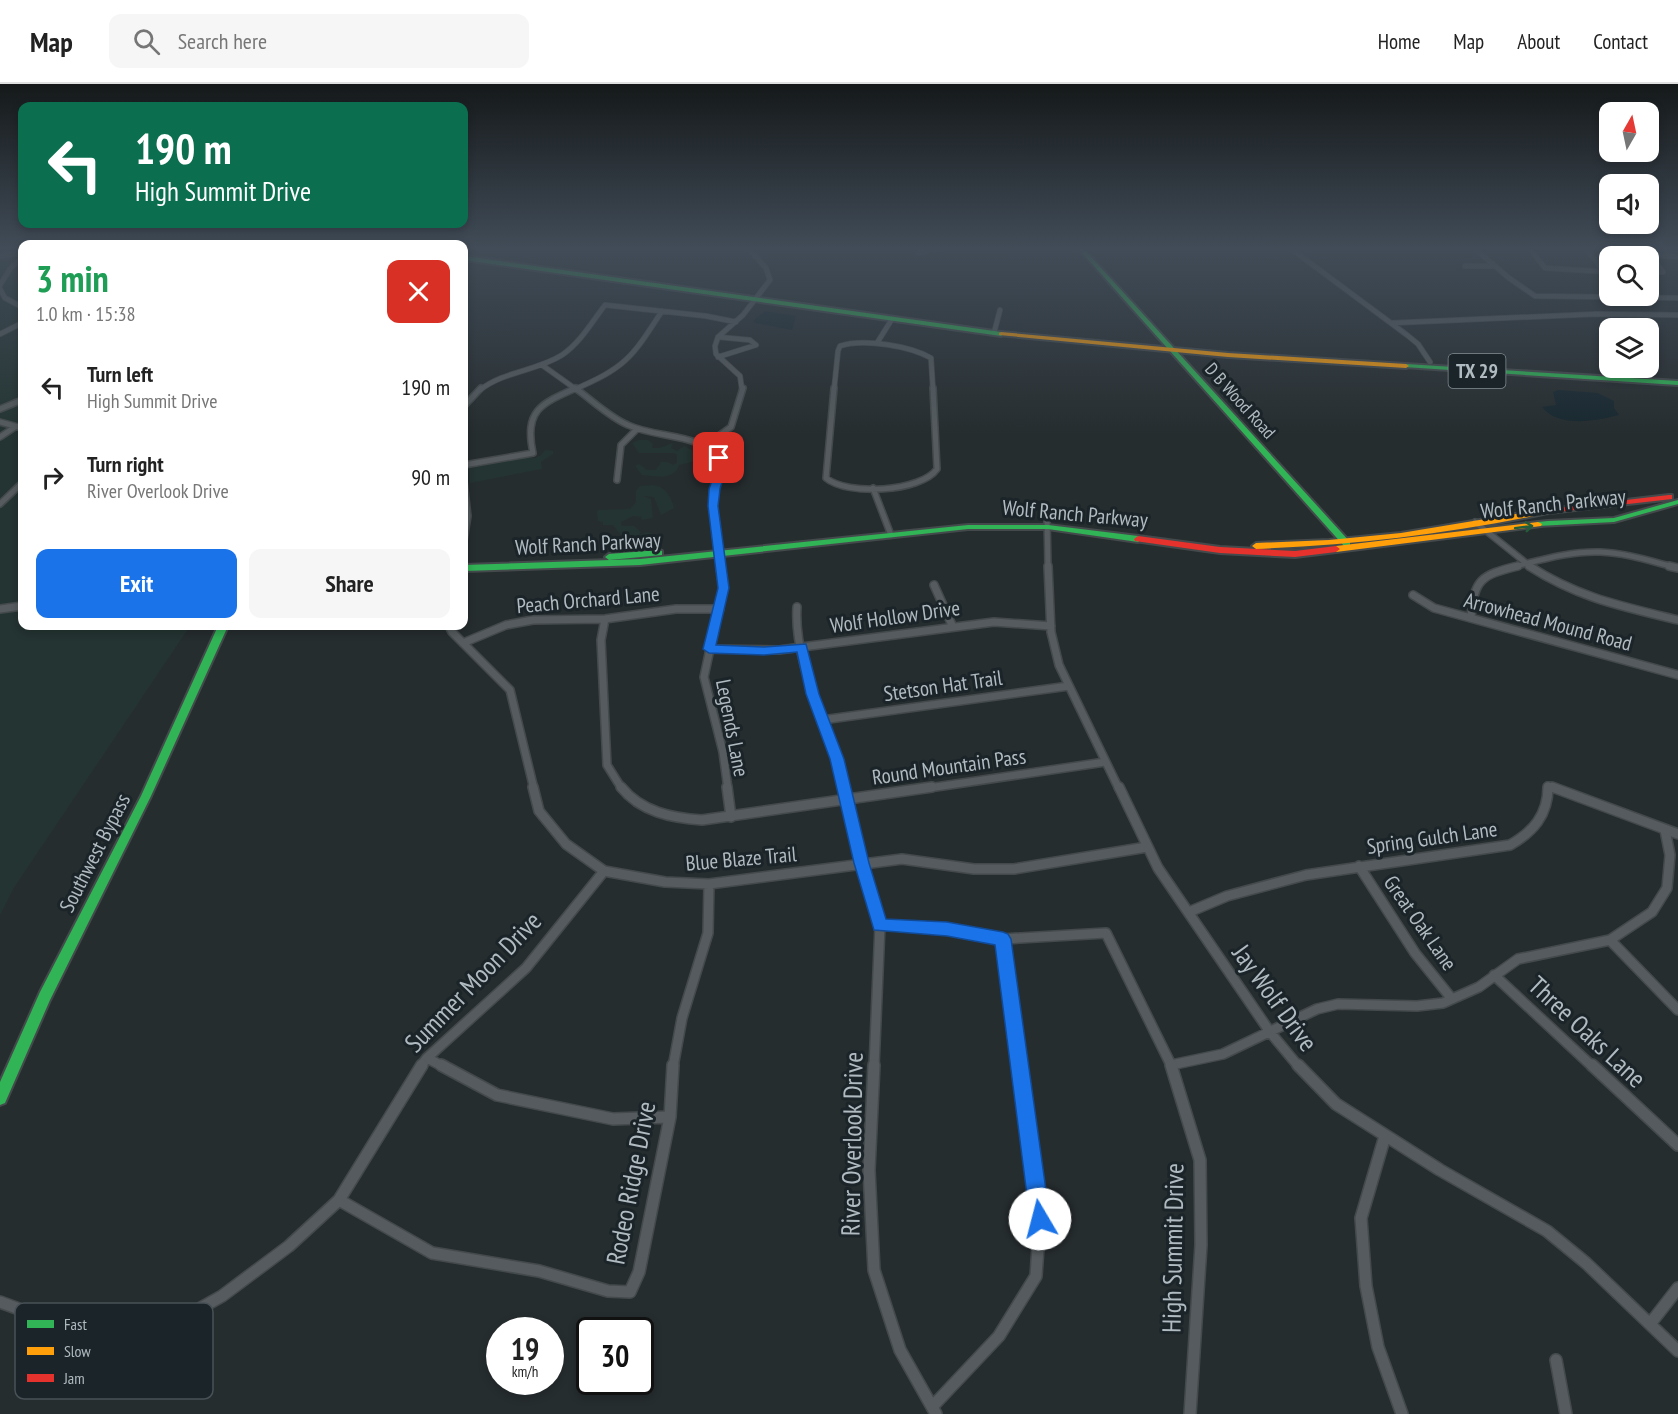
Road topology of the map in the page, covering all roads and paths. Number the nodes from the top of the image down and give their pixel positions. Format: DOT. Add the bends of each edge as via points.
graph roads {
  1 [pos="600,310"];
  2 [pos="653,310"];
  3 [pos="747,310"];
  4 [pos="828,310"];
  5 [pos="1000,310"];
  6 [pos="1136,310"];
  7 [pos="1374,310"];
  8 [pos="662,311"];
  9 [pos="1678,315"];
  10 [pos="892,319"];
  11 [pos="736,322"];
  12 [pos="1391,323"];
  13 [pos="18,325"];
  14 [pos="994,333"];
  15 [pos="0,334"];
  16 [pos="718,337"];
  17 [pos="876,343"];
  18 [pos="1171,349"];
  19 [pos="1189,351"];
  20 [pos="718,357"];
  21 [pos="1430,362"];
  22 [pos="542,365"];
  23 [pos="1392,366"];
  24 [pos="1507,368"];
  25 [pos="1471,370"];
  26 [pos="1678,378"];
  27 [pos="1678,383"];
  28 [pos="576,389"];
  29 [pos="468,398"];
  30 [pos="18,402"];
  31 [pos="0,409"];
  32 [pos="0,422"];
  33 [pos="15,427"];
  34 [pos="18,427"];
  35 [pos="637,429"];
  36 [pos="0,437"];
  37 [pos="706,445"];
  38 [pos="468,464"];
  39 [pos="617,480"];
  40 [pos="18,487"];
  41 [pos="873,488"];
  42 [pos="1678,496"];
  43 [pos="1678,502"];
  44 [pos="0,504"];
  45 [pos="1475,522"];
  46 [pos="1048,523"];
  47 [pos="1485,531"];
  48 [pos="890,532"];
  49 [pos="1348,545"];
  50 [pos="720,551"];
  51 [pos="468,561"];
  52 [pos="1528,565"];
  53 [pos="468,568"];
  54 [pos="1678,568"];
  55 [pos="933,585"];
  56 [pos="1413,595"];
  57 [pos="18,607"];
  58 [pos="796,607"];
  59 [pos="0,609"];
  60 [pos="720,609"];
  61 [pos="1471,618"];
  62 [pos="605,619"];
  63 [pos="1678,620"];
  64 [pos="952,625"];
  65 [pos="1051,626"];
  66 [pos="221,630"];
  67 [pos="451,630"];
  68 [pos="463,643"];
  69 [pos="802,647"];
  70 [pos="709,649"];
  71 [pos="1678,675"];
  72 [pos="1069,686"];
  73 [pos="822,720"];
  74 [pos="1105,762"];
  75 [pos="847,801"];
  76 [pos="731,817"];
  77 [pos="1665,830"];
  78 [pos="1678,834"];
  79 [pos="1147,847"];
  80 [pos="861,863"];
  81 [pos="1359,866"];
  82 [pos="604,871"];
  83 [pos="709,884"];
  84 [pos="1189,912"];
  85 [pos="880,925"];
  86 [pos="1003,939"];
  87 [pos="1610,940"];
  88 [pos="1494,975"];
  89 [pos="1452,999"];
  90 [pos="1678,1010"];
  91 [pos="1270,1032"];
  92 [pos="427,1058"];
  93 [pos="1171,1065"];
  94 [pos="0,1098"];
  95 [pos="670,1117"];
  96 [pos="1385,1136"];
  97 [pos="1678,1145"];
  98 [pos="339,1200"];
  99 [pos="1678,1288"];
  100 [pos="0,1302"];
  101 [pos="210,1303"];
  102 [pos="15,1307"];
  103 [pos="1650,1324"];
  104 [pos="1678,1351"];
  105 [pos="1556,1360"];
  106 [pos="934,1411"];
  107 [pos="1190,1414"];
  108 [pos="1402,1414"];
  109 [pos="1566,1414"];
  1 -- 22 [label="street" via="569,350"];
  2 -- 8 [label="street"];
  3 -- 11 [label="street"];
  4 -- 10 [label="street, TX 29"];
  5 -- 14 [label="street"];
  6 -- 18 [label="street, D B Wood Road"];
  7 -- 12 [label="street"];
  8 -- 11 [label="street"];
  8 -- 28 [label="street" via="624,364 601,380"];
  9 -- 12 [label="street" via="1597,314"];
  10 -- 14 [label="street, TX 29"];
  10 -- 17 [label="street"];
  11 -- 16 [label="street"];
  12 -- 21 [label="street" via="1418,344"];
  13 -- 15 [label="street"];
  14 -- 18 [label="street, TX 29"];
  16 -- 20 [label="street"];
  16 -- 20 [label="street" via="750,340 756,345"];
  17 -- 41 [label="street" via="852,342 838,351 825,474 838,487"];
  17 -- 41 [label="street" via="922,351 931,358 937,469 919,482"];
  18 -- 19 [label="street, TX 29"];
  18 -- 49 [label="street, D B Wood Road"];
  19 -- 21 [label="street, TX 29" via="1195,348"];
  19 -- 23 [label="street, TX 29"];
  20 -- 37 [label="street" via="740,376 743,388 731,427"];
  21 -- 23 [label="street"];
  21 -- 24 [label="street, TX 29"];
  22 -- 28 [label="street"];
  22 -- 29 [label="street" via="489,384"];
  23 -- 25 [label="street, TX 29"];
  24 -- 25 [label="street"];
  24 -- 26 [label="street, TX 29"];
  25 -- 27 [label="street, TX 29"];
  28 -- 35 [label="street"];
  28 -- 38 [label="street" via="553,399 529,421 533,453"];
  30 -- 31 [label="street"];
  32 -- 33 [label="street"];
  33 -- 34 [label="street"];
  33 -- 36 [label="street"];
  35 -- 37 [label="street"];
  35 -- 39 [label="street" via="621,445"];
  37 -- 50 [label="street, Legends Lane" via="721,465 713,499"];
  40 -- 44 [label="street"];
  41 -- 48 [label="street"];
  42 -- 45 [label="street, Wolf Ranch Parkway"];
  47 -- 43 [label="street, Wolf Ranch Parkway, one-way" via="1611,521"];
  45 -- 47 [label="street"];
  45 -- 49 [label="street, Wolf Ranch Parkway"];
  46 -- 48 [label="street, Wolf Ranch Parkway" via="979,519"];
  46 -- 49 [label="street, Wolf Ranch Parkway" via="1253,546"];
  46 -- 65 [label="street, Jay Wolf Drive"];
  47 -- 49 [label="street, Wolf Ranch Parkway"];
  47 -- 52 [label="street"];
  48 -- 50 [label="street, Wolf Ranch Parkway"];
  50 -- 51 [label="street, Wolf Ranch Parkway"];
  50 -- 53 [label="street, Wolf Ranch Parkway" via="622,563"];
  50 -- 60 [label="street, Legends Lane"];
  52 -- 54 [label="street" via="1593,552"];
  52 -- 61 [label="street" via="1491,572 1481,578 1474,588"];
  52 -- 63 [label="street" via="1574,591"];
  55 -- 64 [label="street"];
  56 -- 61 [label="street, Arrowhead Mound Road" via="1434,608"];
  57 -- 59 [label="street"];
  58 -- 69 [label="street, River Overlook Drive"];
  60 -- 62 [label="street, Peach Orchard Lane" via="676,609"];
  60 -- 70 [label="street, Legends Lane"];
  61 -- 71 [label="street, Arrowhead Mound Road"];
  62 -- 68 [label="street, Peach Orchard Lane" via="520,622"];
  62 -- 76 [label="street, Round Mountain Pass" via="601,640 605,752 614,780 629,797 658,813 690,820"];
  64 -- 65 [label="street, Wolf Hollow Drive" via="994,622"];
  64 -- 69 [label="street, Wolf Hollow Drive"];
  65 -- 72 [label="street, Jay Wolf Drive" via="1054,653"];
  66 -- 94 [label="street, Southwest Bypass"];
  67 -- 68 [label="street, Blue Blaze Trail"];
  68 -- 82 [label="street, Blue Blaze Trail" via="510,690 539,811 566,844"];
  69 -- 70 [label="street, Wolf Hollow Drive" via="764,651"];
  69 -- 73 [label="street, River Overlook Drive"];
  70 -- 76 [label="street, Legends Lane" via="705,684 723,752"];
  72 -- 73 [label="street, Stetson Hat Trail"];
  72 -- 74 [label="street, Jay Wolf Drive"];
  73 -- 75 [label="street, River Overlook Drive"];
  74 -- 75 [label="street, Round Mountain Pass"];
  74 -- 79 [label="street, Jay Wolf Drive"];
  75 -- 76 [label="street, Round Mountain Pass"];
  75 -- 80 [label="street, River Overlook Drive"];
  77 -- 78 [label="street, Spring Gulch Lane"];
  77 -- 81 [label="street, Spring Gulch Lane" via="1548,786 1549,798 1538,825 1510,845"];
  77 -- 87 [label="street" via="1670,855 1667,888 1652,912"];
  79 -- 80 [label="street, Blue Blaze Trail" via="1014,869 975,869 902,859"];
  79 -- 84 [label="street, Jay Wolf Drive"];
  80 -- 83 [label="street, Blue Blaze Trail"];
  80 -- 85 [label="street, River Overlook Drive"];
  81 -- 84 [label="street, Spring Gulch Lane" via="1320,871 1235,892"];
  81 -- 89 [label="street, Great Oak Lane" via="1415,952"];
  82 -- 83 [label="street, Blue Blaze Trail" via="665,882"];
  82 -- 92 [label="street, Summer Moon Drive" via="526,968"];
  83 -- 95 [label="street, Rodeo Ridge Drive" via="708,933 682,1018"];
  84 -- 91 [label="street, Jay Wolf Drive"];
  85 -- 86 [label="street, High Summit Drive" via="947,929"];
  85 -- 106 [label="street, River Overlook Drive" via="869,1170 874,1270 900,1350"];
  86 -- 93 [label="street, High Summit Drive" via="1106,933"];
  86 -- 106 [label="street" via="1040,1219 1036,1276 999,1336"];
  87 -- 88 [label="street" via="1518,959"];
  87 -- 90 [label="street"];
  88 -- 89 [label="street"];
  88 -- 97 [label="street, Three Oaks Lane"];
  89 -- 91 [label="street" via="1417,1006 1338,1004 1317,1009"];
  91 -- 93 [label="street" via="1223,1054"];
  91 -- 96 [label="street, Jay Wolf Drive" via="1336,1104"];
  92 -- 95 [label="street" via="497,1095 613,1119"];
  92 -- 98 [label="street, Summer Moon Drive"];
  93 -- 107 [label="street, High Summit Drive" via="1200,1160 1202,1245"];
  95 -- 98 [label="street, Rodeo Ridge Drive" via="639,1272 630,1292 609,1291 539,1270 432,1253"];
  96 -- 103 [label="street, Jay Wolf Drive" via="1547,1231"];
  96 -- 108 [label="street" via="1361,1218 1366,1286 1378,1347"];
  98 -- 101 [label="street, Summer Moon Drive" via="289,1246"];
  99 -- 103 [label="street"];
  100 -- 102 [label="street, Summer Moon Drive"];
  103 -- 104 [label="street, Jay Wolf Drive"];
  105 -- 109 [label="street"];
}
